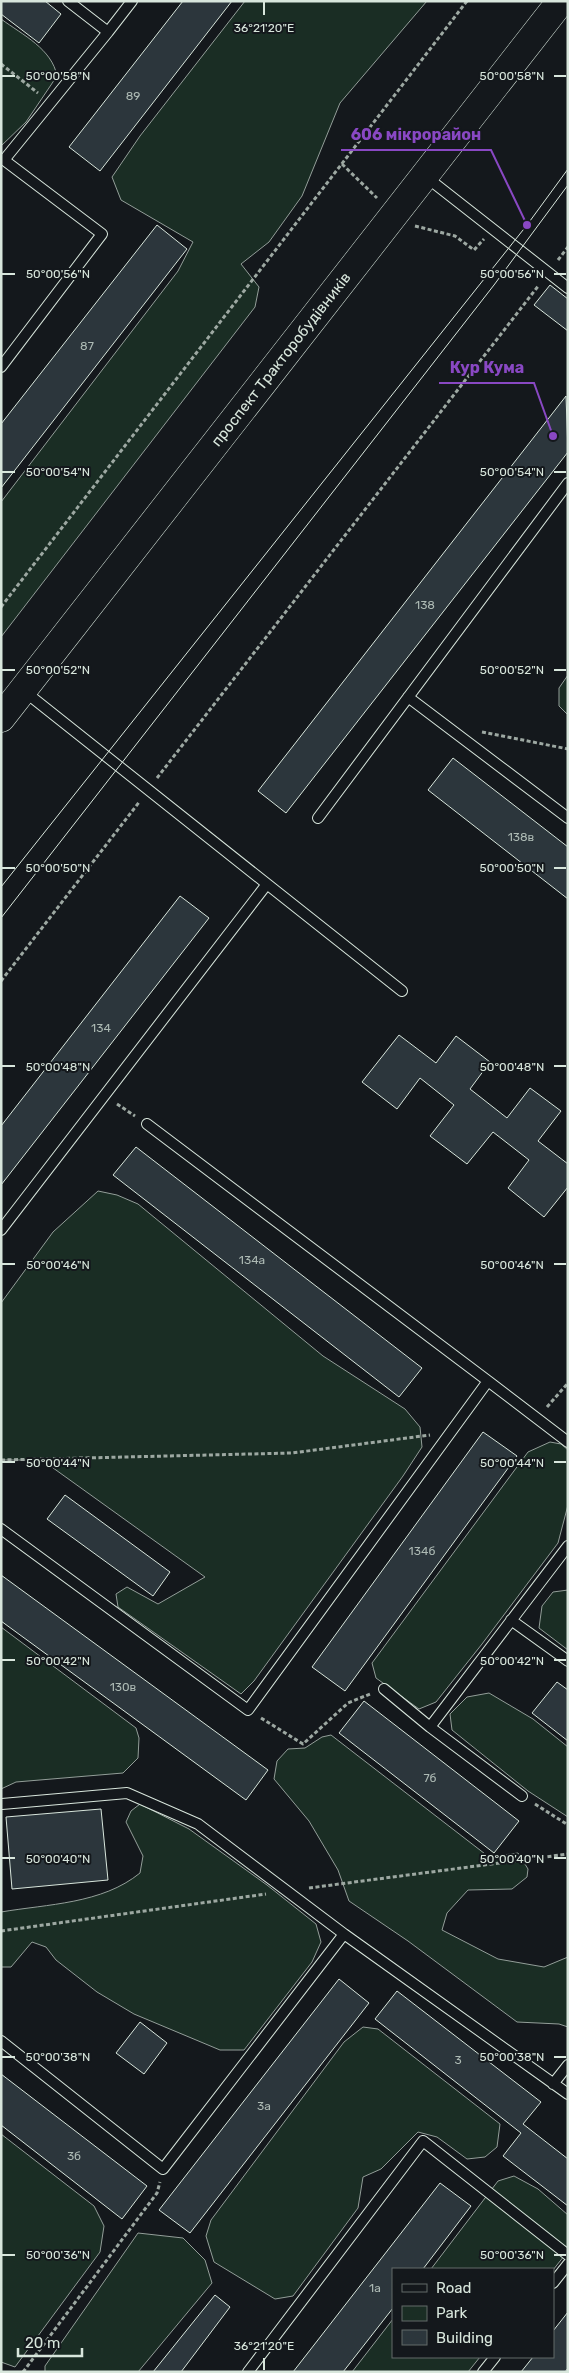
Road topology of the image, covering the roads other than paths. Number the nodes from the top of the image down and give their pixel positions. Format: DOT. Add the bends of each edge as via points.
graph roads {
  1 [pos="68,1"];
  2 [pos="132,1"];
  3 [pos="561,1"];
  4 [pos="108,32"];
  5 [pos="424,176"];
  6 [pos="568,288"];
  7 [pos="1,367"];
  8 [pos="568,483"];
  9 [pos="23,690"];
  10 [pos="408,697"];
  11 [pos="1,718"];
  12 [pos="318,818"];
  13 [pos="568,818"];
  14 [pos="267,884"];
  15 [pos="402,991"];
  16 [pos="147,1124"];
  17 [pos="1,1230"];
  18 [pos="488,1381"];
  19 [pos="568,1442"];
  20 [pos="1,1529"];
  21 [pos="568,1546"];
  22 [pos="511,1620"];
  23 [pos="568,1661"];
  24 [pos="384,1689"];
  25 [pos="430,1727"];
  26 [pos="522,1796"];
  27 [pos="2,1804"];
  28 [pos="344,1934"];
  29 [pos="1,2041"];
  30 [pos="568,2065"];
  31 [pos="554,2084"];
  32 [pos="568,2094"];
  33 [pos="568,2255"];
  34 [pos="568,2264"];
  35 [pos="554,2282"];
  36 [pos="493,2358"];
  37 [pos="248,2372"];
  38 [pos="483,2372"];
  1 -- 4 [label="lane"];
  2 -- 4 [label="lane"];
  3 -- 5 [label="main road, проспект Тракторобудівників"];
  4 -- 7 [label="lane" via="4,160 102,234"];
  5 -- 6 [label="lane"];
  5 -- 9 [label="main road, проспект Тракторобудівників"];
  8 -- 10 [label="lane"];
  9 -- 11 [label="main road, проспект Тракторобудівників"];
  9 -- 14 [label="lane"];
  10 -- 12 [label="lane"];
  10 -- 13 [label="lane"];
  14 -- 15 [label="lane"];
  14 -- 17 [label="lane"];
  16 -- 18 [label="lane"];
  18 -- 19 [label="lane"];
  18 -- 20 [label="lane" via="248,1710"];
  21 -- 22 [label="lane"];
  22 -- 23 [label="lane"];
  22 -- 25 [label="lane"];
  24 -- 25 [label="lane"];
  25 -- 26 [label="lane"];
  27 -- 28 [label="lane" via="127,1793 198,1824"];
  28 -- 29 [label="lane" via="163,2169"];
  28 -- 31 [label="lane"];
  30 -- 31 [label="lane"];
  31 -- 32 [label="lane"];
  33 -- 37 [label="lane" via="423,2141"];
  34 -- 35 [label="lane"];
  36 -- 38 [label="lane"];
}
